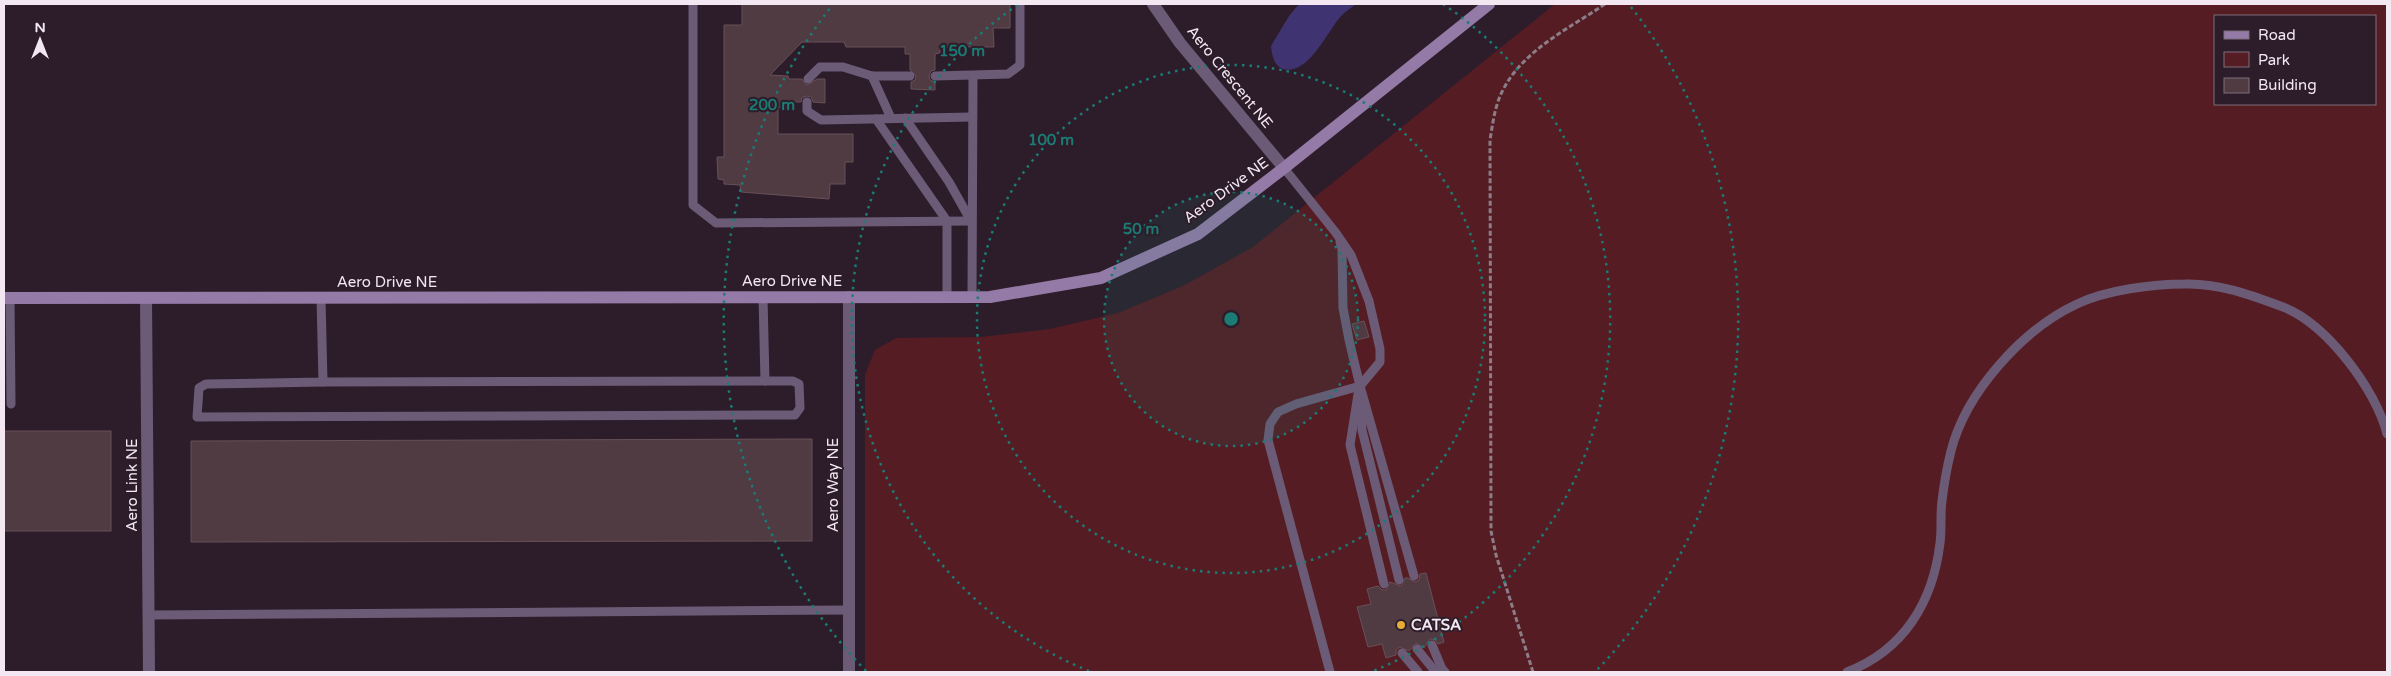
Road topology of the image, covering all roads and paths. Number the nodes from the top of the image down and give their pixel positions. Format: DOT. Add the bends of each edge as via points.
graph roads {
  1 [pos="693,4"];
  2 [pos="1020,4"];
  3 [pos="1153,4"];
  4 [pos="1489,4"];
  5 [pos="1605,4"];
  6 [pos="872,76"];
  7 [pos="910,76"];
  8 [pos="936,76"];
  9 [pos="973,76"];
  10 [pos="808,79"];
  11 [pos="807,102"];
  12 [pos="972,117"];
  13 [pos="890,118"];
  14 [pos="905,118"];
  15 [pos="876,119"];
  16 [pos="1284,168"];
  17 [pos="947,221"];
  18 [pos="972,221"];
  19 [pos="1336,233"];
  20 [pos="763,297"];
  21 [pos="849,297"];
  22 [pos="947,297"];
  23 [pos="972,297"];
  24 [pos="7,298"];
  25 [pos="146,298"];
  26 [pos="321,298"];
  27 [pos="765,381"];
  28 [pos="322,382"];
  29 [pos="1360,386"];
  30 [pos="11,404"];
  31 [pos="2387,434"];
  32 [pos="1414,576"];
  33 [pos="1399,580"];
  34 [pos="1384,584"];
  35 [pos="849,610"];
  36 [pos="149,616"];
  37 [pos="1432,645"];
  38 [pos="1417,649"];
  39 [pos="1402,653"];
  40 [pos="149,672"];
  41 [pos="849,672"];
  42 [pos="1330,672"];
  43 [pos="1418,672"];
  44 [pos="1440,672"];
  45 [pos="1445,672"];
  46 [pos="1533,672"];
  47 [pos="1847,672"];
  1 -- 17 [label="lane" via="693,205 716,223"];
  2 -- 9 [label="lane" via="1020,65 1008,74"];
  3 -- 16 [label="street, Aero Crescent NE" via="1180,43"];
  4 -- 16 [label="street, Aero Drive NE"];
  5 -- 46 [label="path" via="1517,67 1495,111 1490,140 1491,531"];
  6 -- 7 [label="lane"];
  6 -- 10 [label="lane" via="843,66 820,66"];
  6 -- 13 [label="lane"];
  8 -- 9 [label="lane"];
  9 -- 12 [label="lane"];
  11 -- 15 [label="lane" via="807,111 821,120"];
  12 -- 14 [label="lane"];
  12 -- 18 [label="lane"];
  13 -- 14 [label="lane"];
  13 -- 15 [label="lane"];
  14 -- 18 [label="lane"];
  15 -- 17 [label="lane"];
  16 -- 19 [label="lane"];
  16 -- 23 [label="street, Aero Drive NE" via="1198,234 1101,278 990,297"];
  17 -- 18 [label="lane"];
  17 -- 22 [label="lane"];
  18 -- 23 [label="lane"];
  19 -- 29 [label="lane" via="1342,249 1343,308"];
  19 -- 29 [label="lane" via="1360,276 1380,349 1380,362"];
  20 -- 21 [label="street, Aero Drive NE"];
  20 -- 26 [label="street, Aero Drive NE"];
  20 -- 27 [label="lane"];
  21 -- 22 [label="street, Aero Drive NE"];
  21 -- 35 [label="street, Aero Way NE"];
  22 -- 23 [label="street, Aero Drive NE"];
  24 -- 25 [label="street, Aero Drive NE"];
  24 -- 30 [label="lane"];
  25 -- 26 [label="street, Aero Drive NE"];
  25 -- 36 [label="street, Aero Link NE"];
  26 -- 28 [label="lane"];
  27 -- 28 [label="lane"];
  27 -- 28 [label="lane" via="799,384 800,408 795,415 197,417 199,388 206,384"];
  29 -- 32 [label="lane"];
  29 -- 33 [label="lane" via="1362,430"];
  29 -- 34 [label="lane" via="1350,445"];
  29 -- 42 [label="lane" via="1278,412 1270,424 1268,440"];
  31 -- 47 [label="lane" via="2362,379 2331,340 2289,310 2240,290 2186,284 2132,288 2078,304 2034,331 1997,366 1970,405 1951,449 1942,502 1941,542 1930,587 1916,617 1894,645 1863,666"];
  35 -- 36 [label="lane"];
  35 -- 41 [label="street, Aero Way NE"];
  36 -- 40 [label="street, Aero Link NE"];
  37 -- 45 [label="lane"];
  38 -- 44 [label="lane" via="1434,670"];
  39 -- 43 [label="lane"];
}
